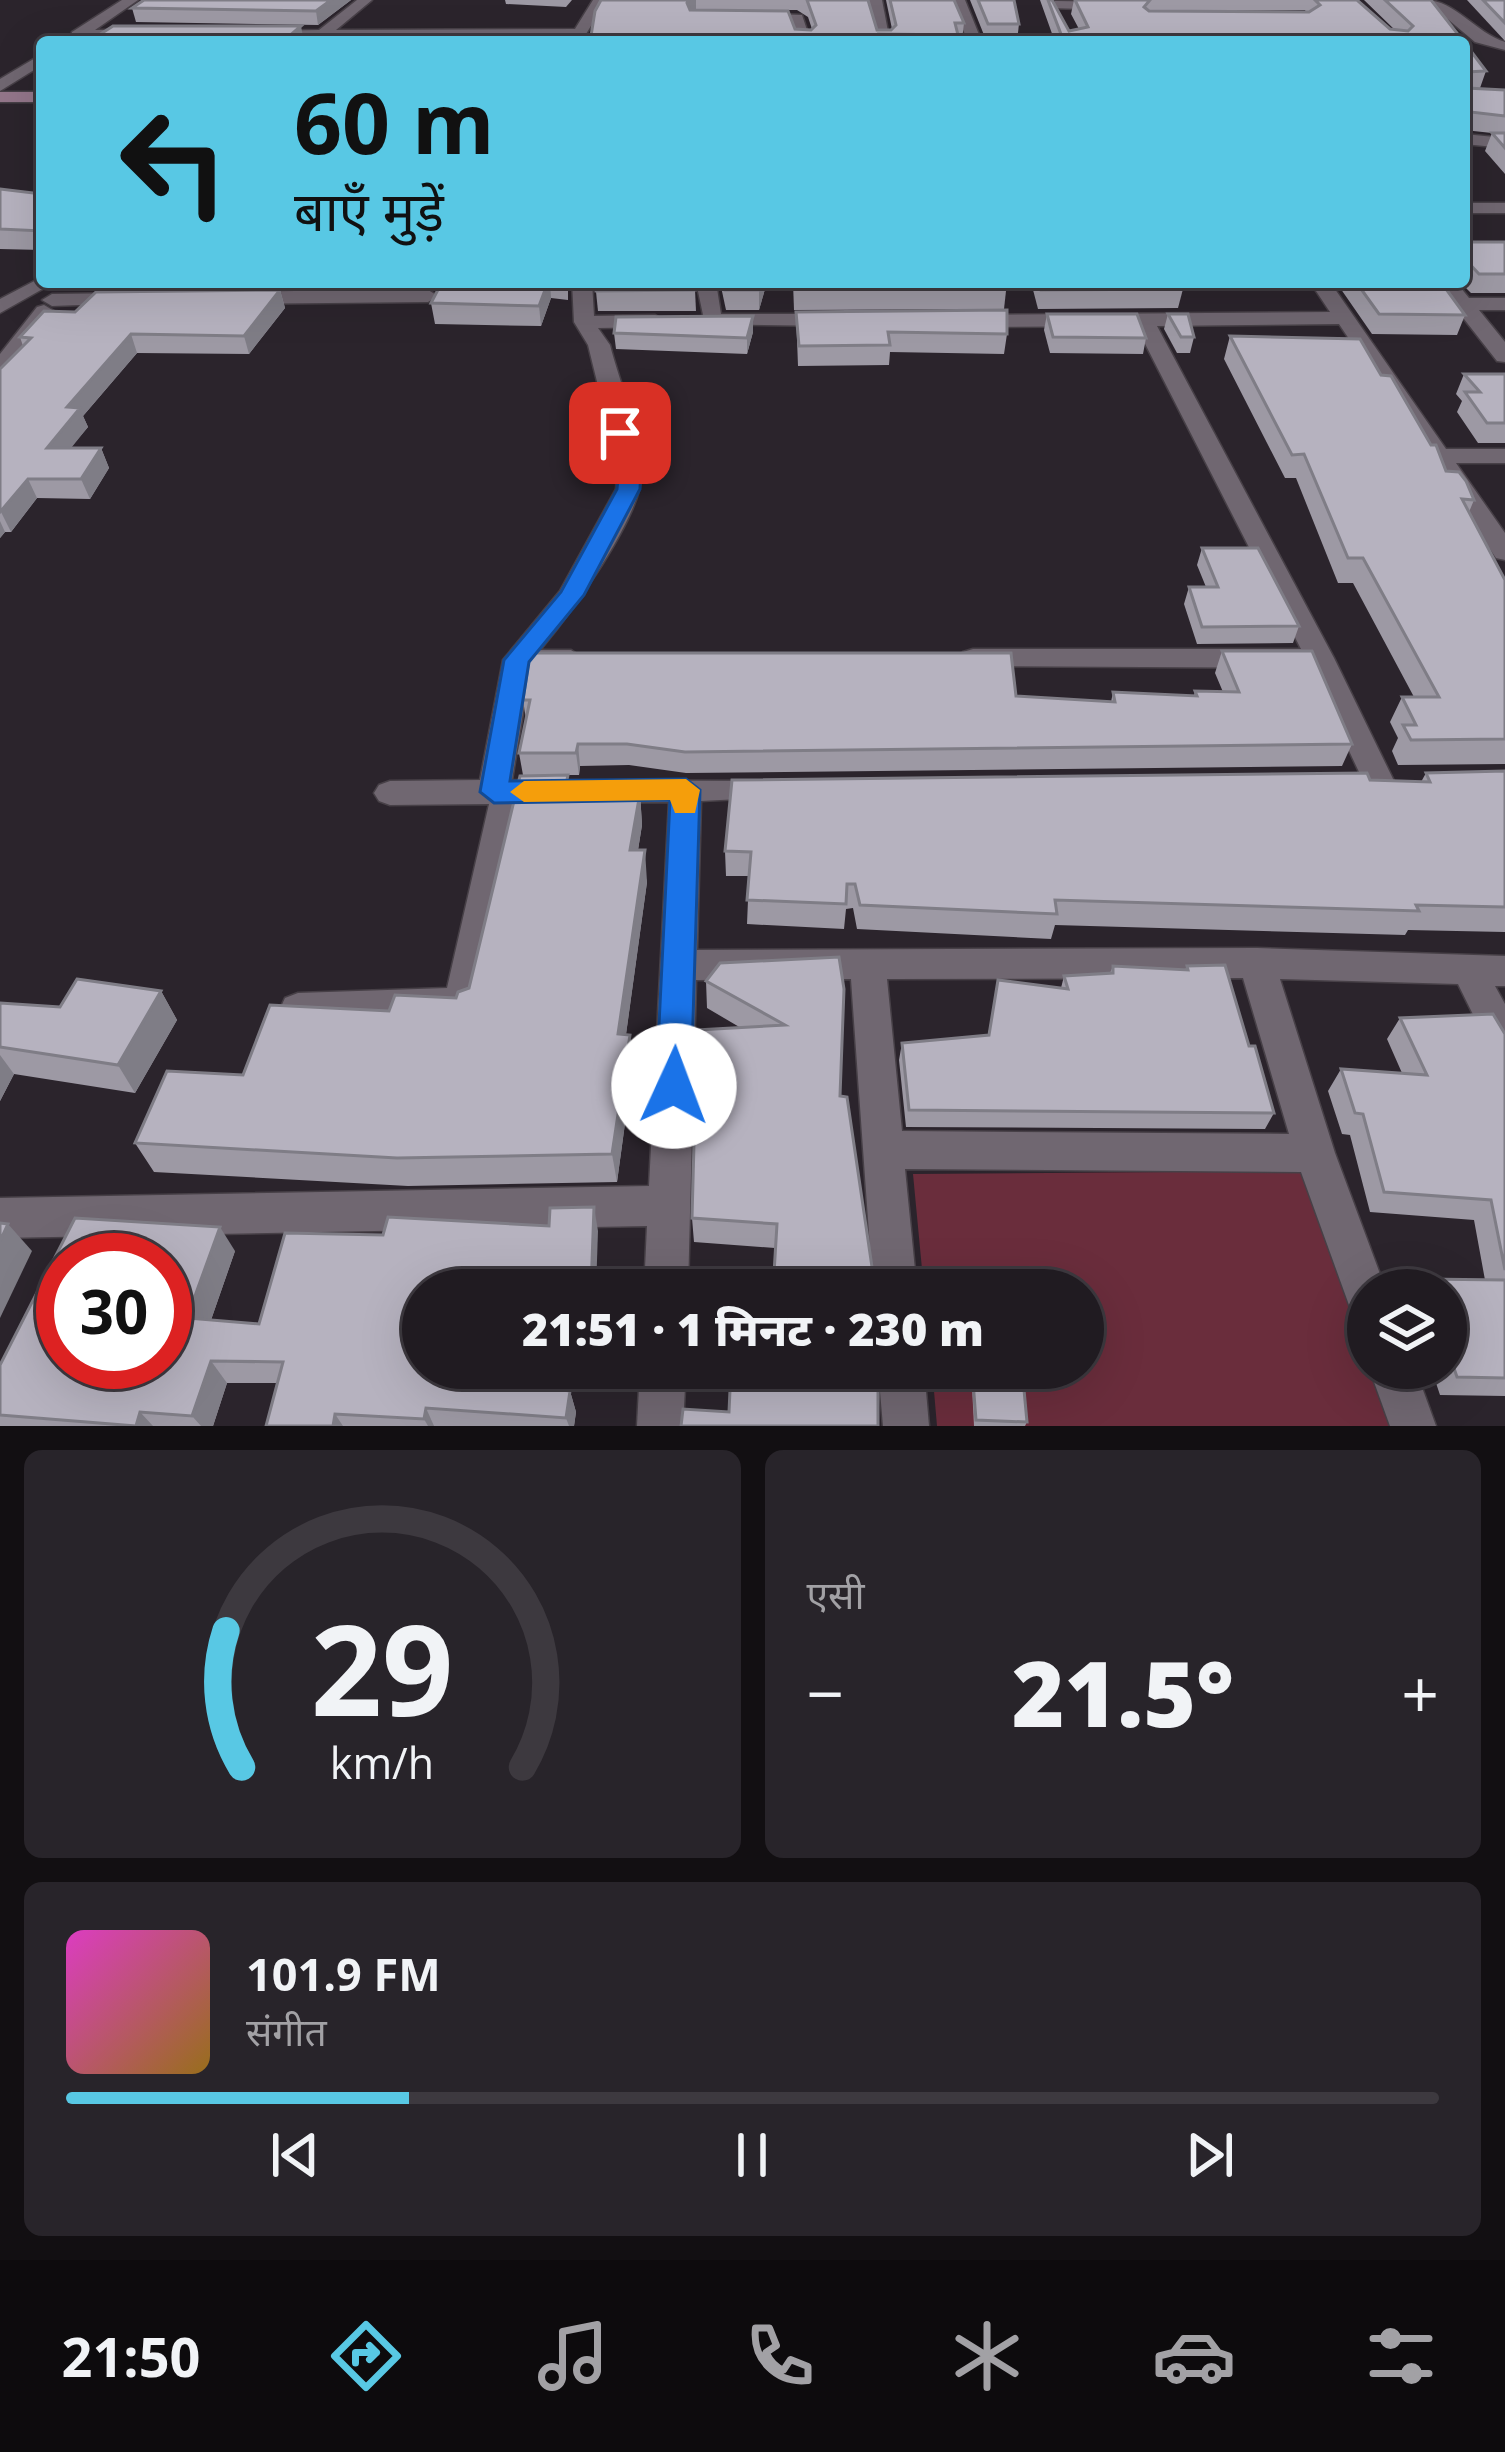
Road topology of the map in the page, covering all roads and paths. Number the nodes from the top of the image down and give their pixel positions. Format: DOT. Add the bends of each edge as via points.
graph roads {
  1 [pos="131,0"];
  2 [pos="365,0"];
  3 [pos="600,0"];
  4 [pos="875,0"];
  5 [pos="958,0"];
  6 [pos="1432,0"];
  7 [pos="1053,3"];
  8 [pos="1142,6"];
  9 [pos="738,17"];
  10 [pos="1064,24"];
  11 [pos="167,34"];
  12 [pos="255,35"];
  13 [pos="76,36"];
  14 [pos="120,36"];
  15 [pos="270,36"];
  16 [pos="321,36"];
  17 [pos="577,36"];
  18 [pos="803,36"];
  19 [pos="882,36"];
  20 [pos="972,36"];
  21 [pos="1505,46"];
  22 [pos="36,62"];
  23 [pos="0,86"];
  24 [pos="0,100"];
  25 [pos="36,100"];
  26 [pos="1470,140"];
  27 [pos="1505,143"];
  28 [pos="1470,203"];
  29 [pos="1505,208"];
  30 [pos="55,288"];
  31 [pos="582,288"];
  32 [pos="703,288"];
  33 [pos="1324,288"];
  34 [pos="1450,288"];
  35 [pos="431,289"];
  36 [pos="306,290"];
  37 [pos="211,298"];
  38 [pos="143,299"];
  39 [pos="1463,304"];
  40 [pos="1505,304"];
  41 [pos="0,307"];
  42 [pos="1345,318"];
  43 [pos="419,320"];
  44 [pos="690,320"];
  45 [pos="848,320"];
  46 [pos="939,320"];
  47 [pos="1144,321"];
  48 [pos="584,322"];
  49 [pos="1505,356"];
  50 [pos="0,368"];
  51 [pos="1439,456"];
  52 [pos="1505,456"];
  53 [pos="1505,552"];
  54 [pos="1320,658"];
  55 [pos="942,659"];
  56 [pos="517,660"];
  57 [pos="611,660"];
  58 [pos="1421,782"];
  59 [pos="805,788"];
  60 [pos="686,790"];
  61 [pos="501,792"];
  62 [pos="390,793"];
  63 [pos="1257,963"];
  64 [pos="679,965"];
  65 [pos="868,965"];
  66 [pos="1487,971"];
  67 [pos="298,1010"];
  68 [pos="1505,1041"];
  69 [pos="883,1150"];
  70 [pos="1315,1153"];
  71 [pos="669,1206"];
  72 [pos="0,1218"];
  73 [pos="667,1269"];
  74 [pos="893,1269"];
  75 [pos="1357,1269"];
  76 [pos="662,1389"];
  77 [pos="903,1389"];
  78 [pos="1400,1389"];
  79 [pos="660,1426"];
  80 [pos="906,1426"];
  81 [pos="1413,1426"];
  1 -- 13 [label="street"];
  2 -- 16 [label="street"];
  3 -- 17 [label="street"];
  4 -- 19 [label="street"];
  5 -- 20 [label="street"];
  6 -- 21 [label="street" via="1480,39"];
  7 -- 8 [label="street"];
  7 -- 10 [label="street"];
  9 -- 18 [label="street" via="797,18"];
  11 -- 14 [label="street"];
  12 -- 15 [label="street"];
  22 -- 23 [label="street"];
  24 -- 25 [label="street"];
  26 -- 27 [label="street"];
  28 -- 29 [label="street"];
  30 -- 38 [label="street"];
  30 -- 41 [label="street"];
  30 -- 50 [label="street"];
  31 -- 48 [label="street"];
  32 -- 44 [label="street"];
  33 -- 42 [label="street"];
  34 -- 39 [label="street"];
  35 -- 36 [label="street"];
  35 -- 43 [label="street"];
  36 -- 37 [label="street"];
  39 -- 40 [label="street"];
  39 -- 49 [label="street"];
  42 -- 47 [label="street"];
  42 -- 51 [label="street"];
  44 -- 45 [label="street"];
  44 -- 48 [label="street"];
  46 -- 47 [label="street"];
  47 -- 54 [label="street"];
  48 -- 56 [label="street" via="599,345 630,467 628,489 571,595"];
  51 -- 52 [label="street"];
  51 -- 53 [label="street"];
  54 -- 55 [label="street"];
  54 -- 58 [label="street" via="1367,783"];
  56 -- 57 [label="street"];
  56 -- 61 [label="street"];
  59 -- 60 [label="street"];
  60 -- 61 [label="street"];
  60 -- 64 [label="street"];
  61 -- 62 [label="street"];
  61 -- 67 [label="street" via="462,1003"];
  63 -- 65 [label="street"];
  63 -- 66 [label="street"];
  63 -- 70 [label="street"];
  64 -- 65 [label="street"];
  64 -- 71 [label="street"];
  65 -- 69 [label="street"];
  66 -- 68 [label="street"];
  69 -- 70 [label="street"];
  69 -- 74 [label="street"];
  70 -- 75 [label="street"];
  71 -- 72 [label="street"];
  71 -- 73 [label="street"];
  76 -- 79 [label="street"];
  77 -- 80 [label="street"];
  78 -- 81 [label="street"];
}
